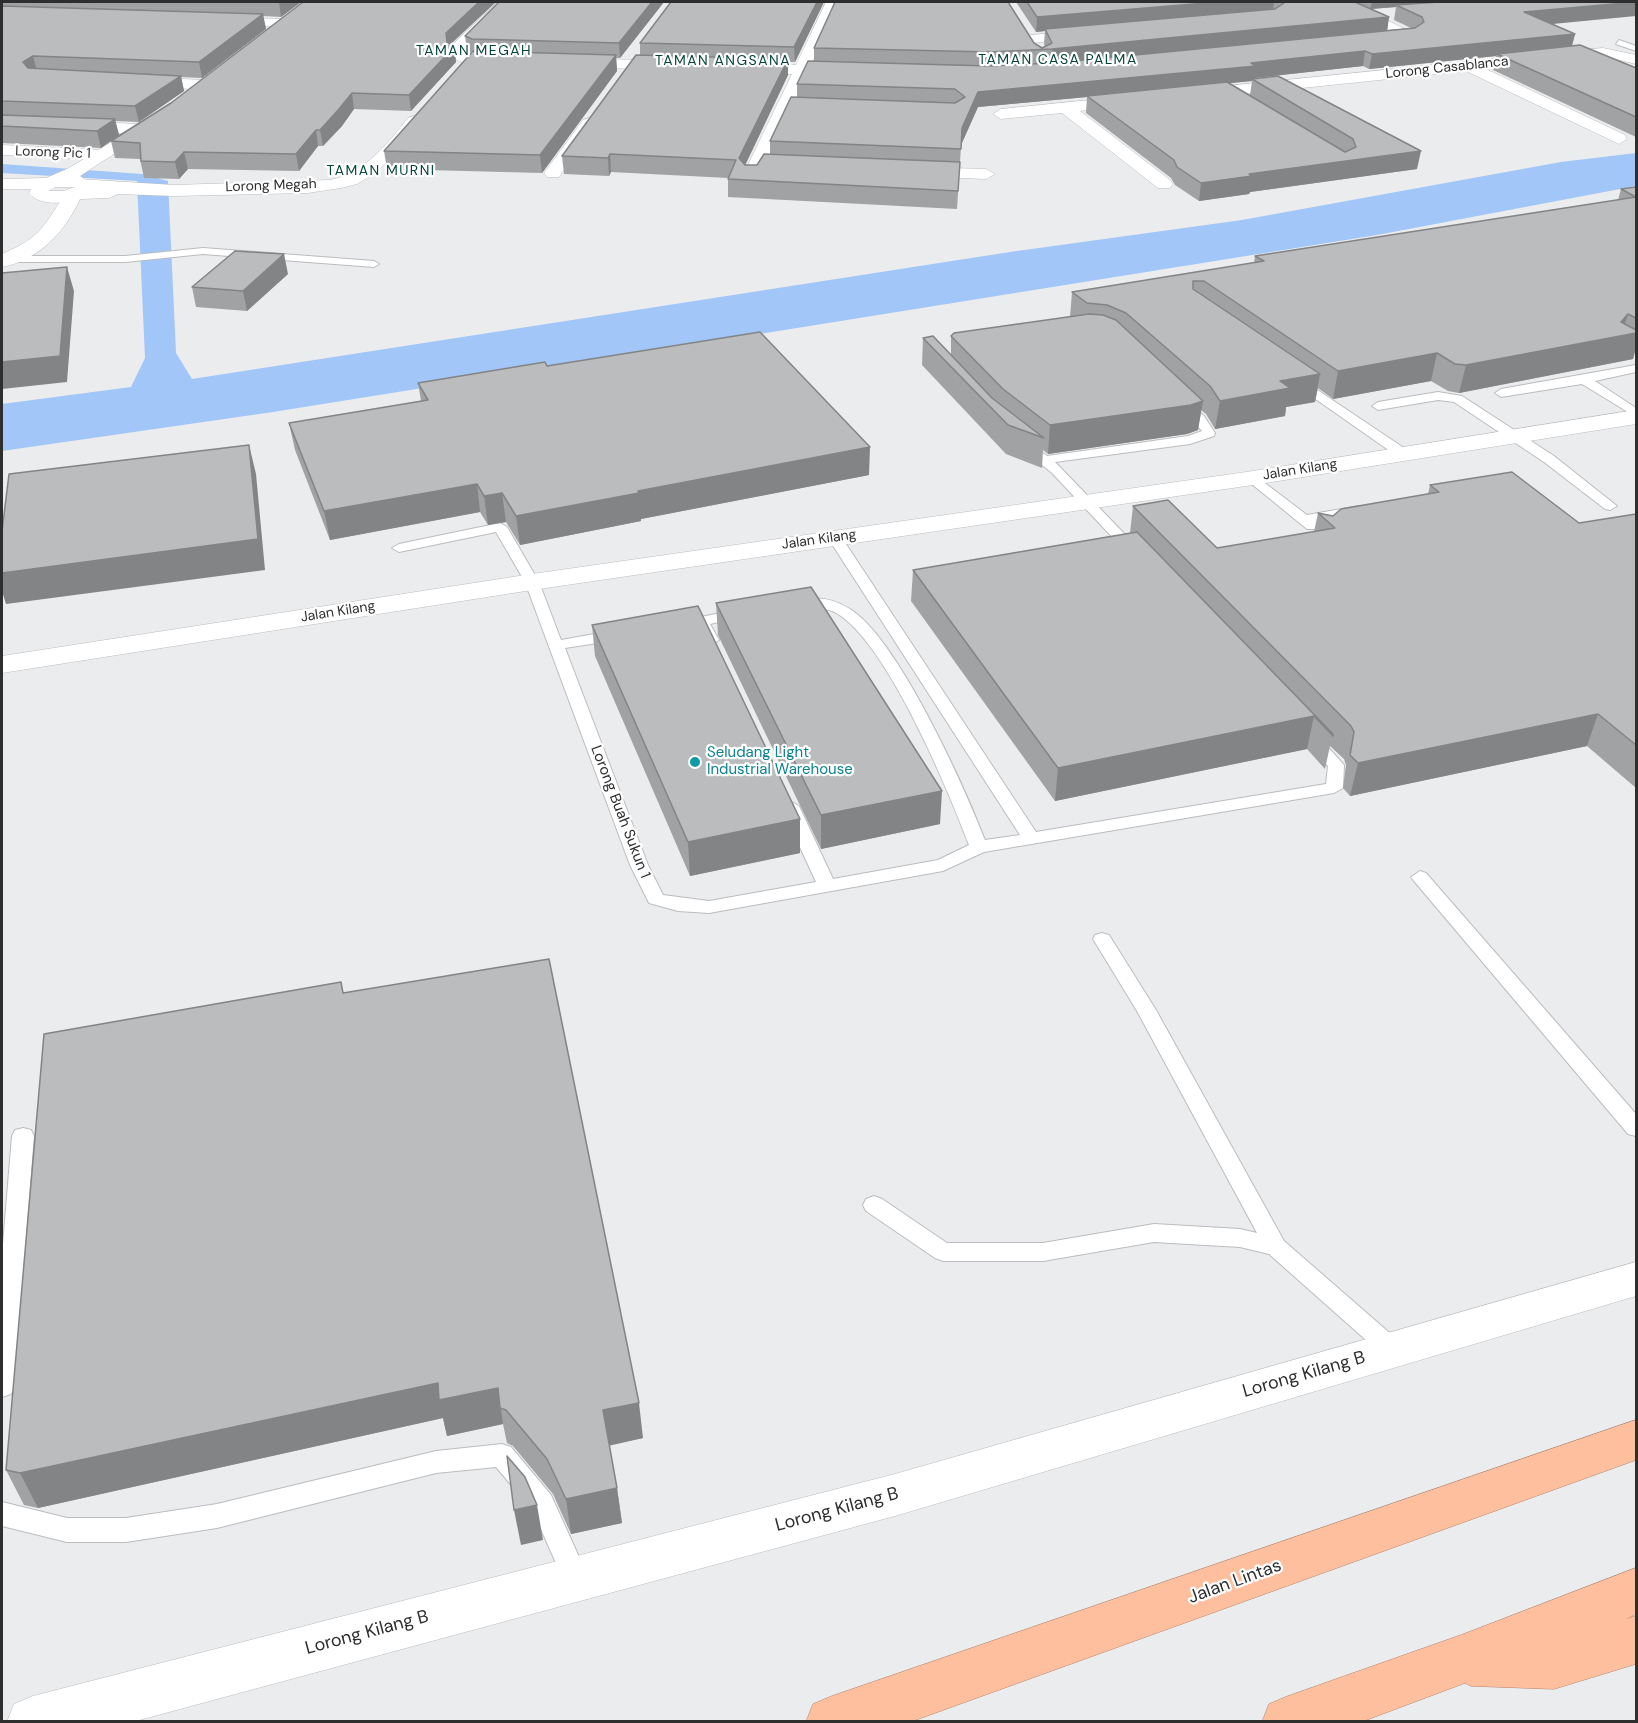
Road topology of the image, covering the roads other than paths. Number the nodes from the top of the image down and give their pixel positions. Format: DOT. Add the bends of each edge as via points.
graph roads {
  1 [pos="505,2"];
  2 [pos="833,2"];
  3 [pos="1341,2"];
  4 [pos="1392,13"];
  5 [pos="1369,15"];
  6 [pos="202,20"];
  7 [pos="1100,33"];
  8 [pos="267,37"];
  9 [pos="1364,42"];
  10 [pos="1619,42"];
  11 [pos="639,46"];
  12 [pos="1636,49"];
  13 [pos="1041,55"];
  14 [pos="487,60"];
  15 [pos="1636,60"];
  16 [pos="556,62"];
  17 [pos="1336,62"];
  18 [pos="628,64"];
  19 [pos="688,66"];
  20 [pos="1468,66"];
  21 [pos="733,68"];
  22 [pos="801,70"];
  23 [pos="868,72"];
  24 [pos="1364,77"];
  25 [pos="127,82"];
  26 [pos="618,82"];
  27 [pos="1228,91"];
  28 [pos="1182,95"];
  29 [pos="187,97"];
  30 [pos="1146,99"];
  31 [pos="1247,103"];
  32 [pos="784,105"];
  33 [pos="807,106"];
  34 [pos="1065,107"];
  35 [pos="599,110"];
  36 [pos="422,112"];
  37 [pos="1000,114"];
  38 [pos="160,116"];
  39 [pos="2,124"];
  40 [pos="142,129"];
  41 [pos="1619,139"];
  42 [pos="2,150"];
  43 [pos="104,155"];
  44 [pos="779,166"];
  45 [pos="894,171"];
  46 [pos="554,173"];
  47 [pos="986,174"];
  48 [pos="80,179"];
  49 [pos="1164,184"];
  50 [pos="2,186"];
  51 [pos="47,188"];
  52 [pos="135,191"];
  53 [pos="62,218"];
  54 [pos="3,260"];
  55 [pos="374,264"];
  56 [pos="1636,369"];
  57 [pos="1282,371"];
  58 [pos="1584,380"];
  59 [pos="1501,393"];
  60 [pos="1175,396"];
  61 [pos="1378,406"];
  62 [pos="1636,415"];
  63 [pos="1014,437"];
  64 [pos="1516,438"];
  65 [pos="1402,453"];
  66 [pos="1045,460"];
  67 [pos="1253,478"];
  68 [pos="1086,501"];
  69 [pos="1610,506"];
  70 [pos="1372,508"];
  71 [pos="1305,520"];
  72 [pos="1319,533"];
  73 [pos="835,538"];
  74 [pos="399,548"];
  75 [pos="1143,561"];
  76 [pos="532,582"];
  77 [pos="780,608"];
  78 [pos="757,610"];
  79 [pos="635,632"];
  80 [pos="557,645"];
  81 [pos="717,653"];
  82 [pos="2,665"];
  83 [pos="1305,732"];
  84 [pos="782,790"];
  85 [pos="1030,837"];
  86 [pos="979,847"];
  87 [pos="1420,877"];
  88 [pos="827,886"];
  89 [pos="1102,939"];
  90 [pos="1636,1128"];
  91 [pos="23,1136"];
  92 [pos="874,1205"];
  93 [pos="1276,1247"];
  94 [pos="1636,1279"];
  95 [pos="1392,1349"];
  96 [pos="2,1387"];
  97 [pos="1636,1440"];
  98 [pos="2,1514"];
  99 [pos="576,1579"];
  100 [pos="1636,1591"];
  101 [pos="1636,1640"];
  102 [pos="1461,1660"];
  103 [pos="33,1722"];
  104 [pos="832,1722"];
  105 [pos="1288,1722"];
  1 -- 14 [label="street" via="456,49 466,64"];
  2 -- 22 [label="street"];
  3 -- 5 [label="street"];
  4 -- 5 [label="street"];
  5 -- 9 [label="street" via="1412,36"];
  6 -- 8 [label="street" via="289,19"];
  7 -- 13 [label="street" via="1028,35"];
  10 -- 12 [label="lane"];
  11 -- 18 [label="street"];
  15 -- 20 [label="street, Lorong Casablanca" via="1604,52"];
  16 -- 18 [label="street"];
  17 -- 24 [label="street, Lorong Casablanca"];
  18 -- 19 [label="street"];
  18 -- 26 [label="street"];
  20 -- 24 [label="street, Lorong Casablanca"];
  20 -- 41 [label="street"];
  21 -- 22 [label="street"];
  22 -- 23 [label="street"];
  22 -- 32 [label="street"];
  24 -- 27 [label="street, Lorong Casablanca"];
  25 -- 29 [label="street" via="210,81"];
  27 -- 28 [label="street, Lorong Casablanca"];
  27 -- 31 [label="street"];
  30 -- 34 [label="street"];
  32 -- 33 [label="street"];
  32 -- 44 [label="street" via="753,171"];
  34 -- 37 [label="street"];
  34 -- 49 [label="street"];
  35 -- 46 [label="street"];
  36 -- 52 [label="street, Lorong Megah" via="366,172 348,181 313,186"];
  38 -- 40 [label="street"];
  39 -- 40 [label="street"];
  40 -- 43 [label="street"];
  42 -- 43 [label="street, Lorong Pic 1"];
  43 -- 48 [label="street"];
  45 -- 47 [label="street"];
  48 -- 51 [label="street, Lorong Megah"];
  48 -- 52 [label="street, Lorong Megah"];
  48 -- 53 [label="street"];
  50 -- 51 [label="street, Lorong Megah"];
  51 -- 53 [label="street"];
  52 -- 53 [label="street" via="110,196"];
  53 -- 54 [label="street" via="39,244"];
  54 -- 55 [label="lane" via="125,259 203,251"];
  56 -- 58 [label="lane"];
  57 -- 65 [label="lane"];
  58 -- 59 [label="lane"];
  58 -- 62 [label="lane"];
  60 -- 66 [label="lane" via="1200,419 1209,434"];
  61 -- 64 [label="lane" via="1438,396 1458,399"];
  62 -- 64 [label="street, Jalan Kilang"];
  63 -- 66 [label="lane"];
  64 -- 65 [label="street, Jalan Kilang"];
  64 -- 69 [label="lane"];
  65 -- 67 [label="street, Jalan Kilang"];
  66 -- 68 [label="lane"];
  67 -- 68 [label="street, Jalan Kilang"];
  67 -- 71 [label="lane"];
  68 -- 73 [label="street, Jalan Kilang"];
  68 -- 75 [label="lane"];
  70 -- 71 [label="lane"];
  71 -- 72 [label="lane"];
  73 -- 76 [label="street, Jalan Kilang"];
  73 -- 85 [label="lane"];
  74 -- 76 [label="lane, Lorong Buah Sukun 1" via="500,527"];
  76 -- 80 [label="lane, Lorong Buah Sukun 1"];
  76 -- 82 [label="street, Jalan Kilang"];
  77 -- 86 [label="lane" via="827,602 850,615 868,632 918,713 968,814"];
  78 -- 81 [label="lane" via="696,622"];
  79 -- 80 [label="lane"];
  80 -- 88 [label="lane, Lorong Buah Sukun 1" via="639,865 656,899 709,907"];
  83 -- 85 [label="lane, Lorong Buah Sukun 1" via="1336,765 1334,788"];
  84 -- 88 [label="lane"];
  85 -- 86 [label="lane, Lorong Buah Sukun 1"];
  86 -- 88 [label="lane, Lorong Buah Sukun 1" via="943,865"];
  87 -- 90 [label="lane"];
  89 -- 93 [label="lane" via="1146,1010"];
  91 -- 96 [label="lane"];
  92 -- 93 [label="lane" via="943,1252 1043,1252 1154,1233 1240,1238"];
  93 -- 95 [label="lane"];
  94 -- 95 [label="street, Lorong Kilang B"];
  95 -- 99 [label="street, Lorong Kilang B" via="895,1495"];
  97 -- 104 [label="highway, Jalan Lintas"];
  98 -- 99 [label="lane" via="67,1530 126,1530 217,1516 436,1462 502,1455 542,1503"];
  99 -- 103 [label="street, Lorong Kilang B"];
  100 -- 102 [label="highway"];
  101 -- 102 [label="highway" via="1554,1664"];
  102 -- 105 [label="highway"];
}
